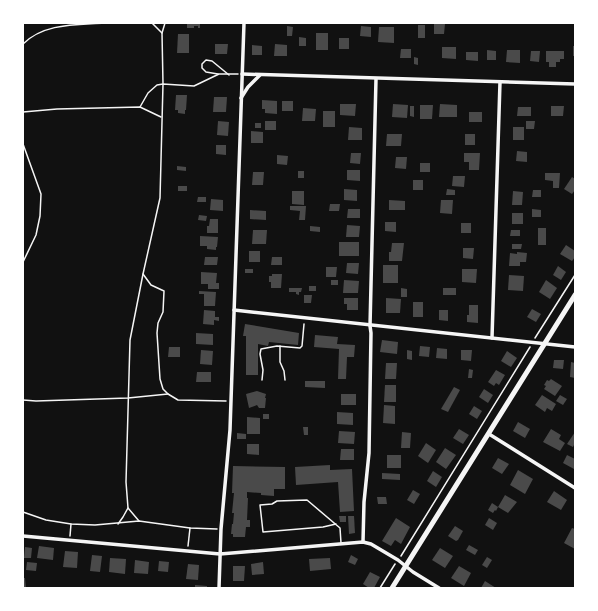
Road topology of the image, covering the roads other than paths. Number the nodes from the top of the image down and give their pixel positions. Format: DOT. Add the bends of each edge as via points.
graph roads {
  1 [pos="244,23"];
  2 [pos="242,74"];
  3 [pos="260,75"];
  4 [pos="376,79"];
  5 [pos="500,82"];
  6 [pos="575,84"];
  7 [pos="241,99"];
  8 [pos="575,295"];
  9 [pos="234,310"];
  10 [pos="370,326"];
  11 [pos="492,338"];
  12 [pos="544,344"];
  13 [pos="575,347"];
  14 [pos="489,434"];
  15 [pos="575,488"];
  16 [pos="336,524"];
  17 [pos="23,536"];
  18 [pos="363,542"];
  19 [pos="342,543"];
  20 [pos="220,554"];
  21 [pos="405,567"];
  22 [pos="219,588"];
  23 [pos="392,588"];
  24 [pos="439,588"];
  1 -- 2 [label="street"];
  2 -- 3 [label="street"];
  2 -- 7 [label="street"];
  3 -- 4 [label="street"];
  3 -- 7 [label="street" via="248,86"];
  4 -- 5 [label="street"];
  4 -- 10 [label="street"];
  5 -- 6 [label="street"];
  5 -- 11 [label="street"];
  7 -- 9 [label="street"];
  8 -- 12 [label="main road"];
  9 -- 10 [label="street"];
  9 -- 20 [label="street" via="230,430"];
  10 -- 11 [label="street"];
  10 -- 18 [label="street" via="369,453"];
  11 -- 12 [label="street"];
  12 -- 13 [label="street"];
  12 -- 14 [label="main road"];
  14 -- 15 [label="street"];
  14 -- 21 [label="main road"];
  16 -- 16 [label="lane" via="307,500 278,501 260,505 262,532"];
  16 -- 19 [label="lane" via="340,528"];
  17 -- 20 [label="street"];
  18 -- 19 [label="street"];
  18 -- 21 [label="street" via="398,560"];
  19 -- 20 [label="street"];
  20 -- 22 [label="street"];
  21 -- 23 [label="main road"];
  21 -- 24 [label="street"];
}
